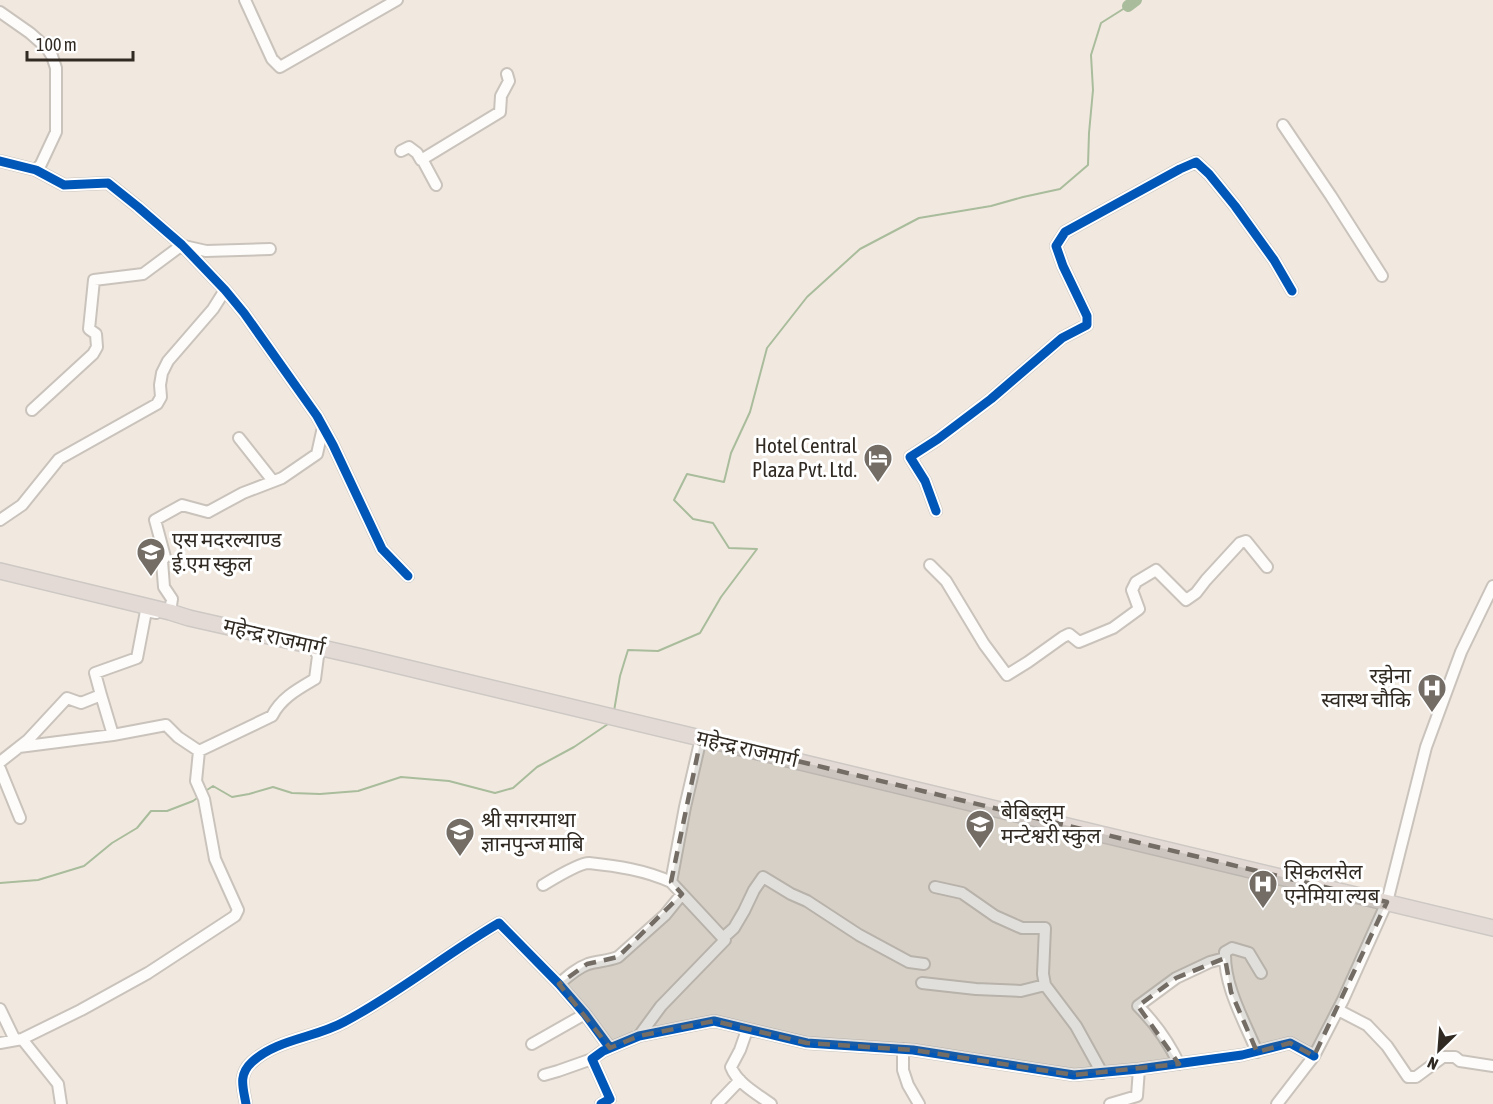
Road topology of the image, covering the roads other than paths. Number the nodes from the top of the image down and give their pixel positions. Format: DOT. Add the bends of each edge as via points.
graph roads {
  1 [pos="245,0"];
  2 [pos="396,0"];
  3 [pos="0,12"];
  4 [pos="507,74"];
  5 [pos="1283,125"];
  6 [pos="401,150"];
  7 [pos="422,159"];
  8 [pos="0,161"];
  9 [pos="36,170"];
  10 [pos="436,185"];
  11 [pos="182,246"];
  12 [pos="270,249"];
  13 [pos="1382,276"];
  14 [pos="225,290"];
  15 [pos="1292,291"];
  16 [pos="32,410"];
  17 [pos="323,427"];
  18 [pos="239,438"];
  19 [pos="273,481"];
  20 [pos="936,511"];
  21 [pos="0,520"];
  22 [pos="930,565"];
  23 [pos="1267,567"];
  24 [pos="0,571"];
  25 [pos="408,576"];
  26 [pos="1493,586"];
  27 [pos="170,612"];
  28 [pos="189,618"];
  29 [pos="313,646"];
  30 [pos="101,695"];
  31 [pos="113,735"];
  32 [pos="701,738"];
  33 [pos="19,747"];
  34 [pos="199,751"];
  35 [pos="0,762"];
  36 [pos="0,769"];
  37 [pos="20,818"];
  38 [pos="671,882"];
  39 [pos="543,885"];
  40 [pos="935,886"];
  41 [pos="682,894"];
  42 [pos="1387,902"];
  43 [pos="1493,928"];
  44 [pos="723,938"];
  45 [pos="1225,958"];
  46 [pos="924,964"];
  47 [pos="1261,973"];
  48 [pos="922,983"];
  49 [pos="559,984"];
  50 [pos="1045,985"];
  51 [pos="0,1009"];
  52 [pos="1338,1010"];
  53 [pos="585,1014"];
  54 [pos="747,1030"];
  55 [pos="639,1036"];
  56 [pos="18,1040"];
  57 [pos="0,1043"];
  58 [pos="532,1044"];
  59 [pos="610,1048"];
  60 [pos="903,1049"];
  61 [pos="1257,1052"];
  62 [pos="1314,1056"];
  63 [pos="592,1059"];
  64 [pos="1179,1064"];
  65 [pos="1493,1066"];
  66 [pos="1139,1069"];
  67 [pos="1102,1072"];
  68 [pos="544,1075"];
  69 [pos="740,1080"];
  70 [pos="608,1102"];
  71 [pos="62,1104"];
  72 [pos="246,1104"];
  73 [pos="717,1104"];
  74 [pos="771,1104"];
  75 [pos="920,1104"];
  76 [pos="1110,1104"];
  77 [pos="1277,1104"];
  1 -- 2 [label="street" via="272,59 280,67"];
  3 -- 9 [label="street" via="47,48 56,68 56,132"];
  4 -- 7 [label="street" via="509,81 501,96 500,112"];
  5 -- 13 [label="street"];
  6 -- 7 [label="street" via="409,147"];
  7 -- 10 [label="street"];
  8 -- 9 [label="street"];
  9 -- 11 [label="street" via="64,185 108,183"];
  11 -- 12 [label="street" via="207,251"];
  11 -- 14 [label="street"];
  11 -- 16 [label="street" via="143,274 94,280 88,329 96,334 97,346"];
  14 -- 17 [label="street"];
  14 -- 21 [label="street" via="168,361 157,404 59,459 22,506"];
  15 -- 20 [label="street" via="1235,206 1196,162 1065,232 1056,246 1088,316 1087,325 1062,338 991,399 910,457"];
  17 -- 19 [label="street" via="317,454"];
  17 -- 25 [label="street" via="382,549"];
  18 -- 19 [label="street"];
  19 -- 27 [label="street" via="208,512 182,505 155,520 165,556 164,587 172,599"];
  22 -- 23 [label="street" via="946,581 1007,675 1069,634 1079,642 1113,628 1139,609 1132,590 1136,582 1156,570 1186,600 1240,543 1246,541"];
  24 -- 27 [label="highway, महेन्द्र राजमार्ग"];
  26 -- 42 [label="street" via="1461,652 1426,747"];
  27 -- 28 [label="highway, महेन्द्र राजमार्ग"];
  28 -- 29 [label="highway, महेन्द्र राजमार्ग"];
  28 -- 30 [label="street" via="146,611 137,658 95,673"];
  29 -- 32 [label="highway, महेन्द्र राजमार्ग"];
  29 -- 34 [label="street" via="318,656 315,679 278,705 272,716"];
  30 -- 31 [label="street"];
  30 -- 33 [label="street" via="81,703 67,699"];
  31 -- 33 [label="street"];
  31 -- 34 [label="street" via="166,725"];
  32 -- 38 [label="street"];
  32 -- 42 [label="highway, महेन्द्र राजमार्ग"];
  33 -- 35 [label="street"];
  34 -- 56 [label="street" via="196,781 204,799 215,859 238,910 235,916 148,973"];
  36 -- 37 [label="street"];
  38 -- 39 [label="street" via="635,870 589,863"];
  38 -- 41 [label="street"];
  40 -- 50 [label="street" via="962,893 995,916 1022,928 1045,928"];
  41 -- 44 [label="street"];
  41 -- 49 [label="street" via="618,957 587,964"];
  42 -- 43 [label="highway, महेन्द्र राजमार्ग"];
  42 -- 52 [label="street"];
  44 -- 46 [label="street" via="734,928 763,878 909,962"];
  44 -- 55 [label="street"];
  45 -- 47 [label="street" via="1225,952 1232,948 1249,953"];
  45 -- 61 [label="street" via="1231,992"];
  45 -- 64 [label="street" via="1176,978 1138,1006"];
  48 -- 50 [label="street" via="1021,991"];
  49 -- 53 [label="street"];
  49 -- 72 [label="street" via="499,922 378,1004 342,1024 286,1042 259,1056 250,1063 241,1081"];
  50 -- 67 [label="street" via="1076,1026"];
  51 -- 56 [label="street"];
  52 -- 62 [label="street"];
  52 -- 65 [label="street" via="1367,1025 1388,1046 1408,1077 1416,1077 1443,1057"];
  53 -- 58 [label="street"];
  53 -- 59 [label="street"];
  54 -- 55 [label="street" via="714,1021"];
  54 -- 60 [label="street" via="807,1043"];
  54 -- 69 [label="street" via="731,1067"];
  55 -- 59 [label="street"];
  56 -- 57 [label="street"];
  56 -- 71 [label="street" via="58,1084"];
  59 -- 63 [label="street"];
  60 -- 67 [label="street" via="1074,1075"];
  60 -- 75 [label="street" via="903,1070"];
  61 -- 62 [label="street" via="1290,1043"];
  61 -- 64 [label="street"];
  62 -- 77 [label="street"];
  63 -- 68 [label="street"];
  63 -- 70 [label="street"];
  64 -- 66 [label="street"];
  66 -- 67 [label="street"];
  66 -- 76 [label="street" via="1137,1096"];
  69 -- 73 [label="street"];
  69 -- 74 [label="street"];
}
